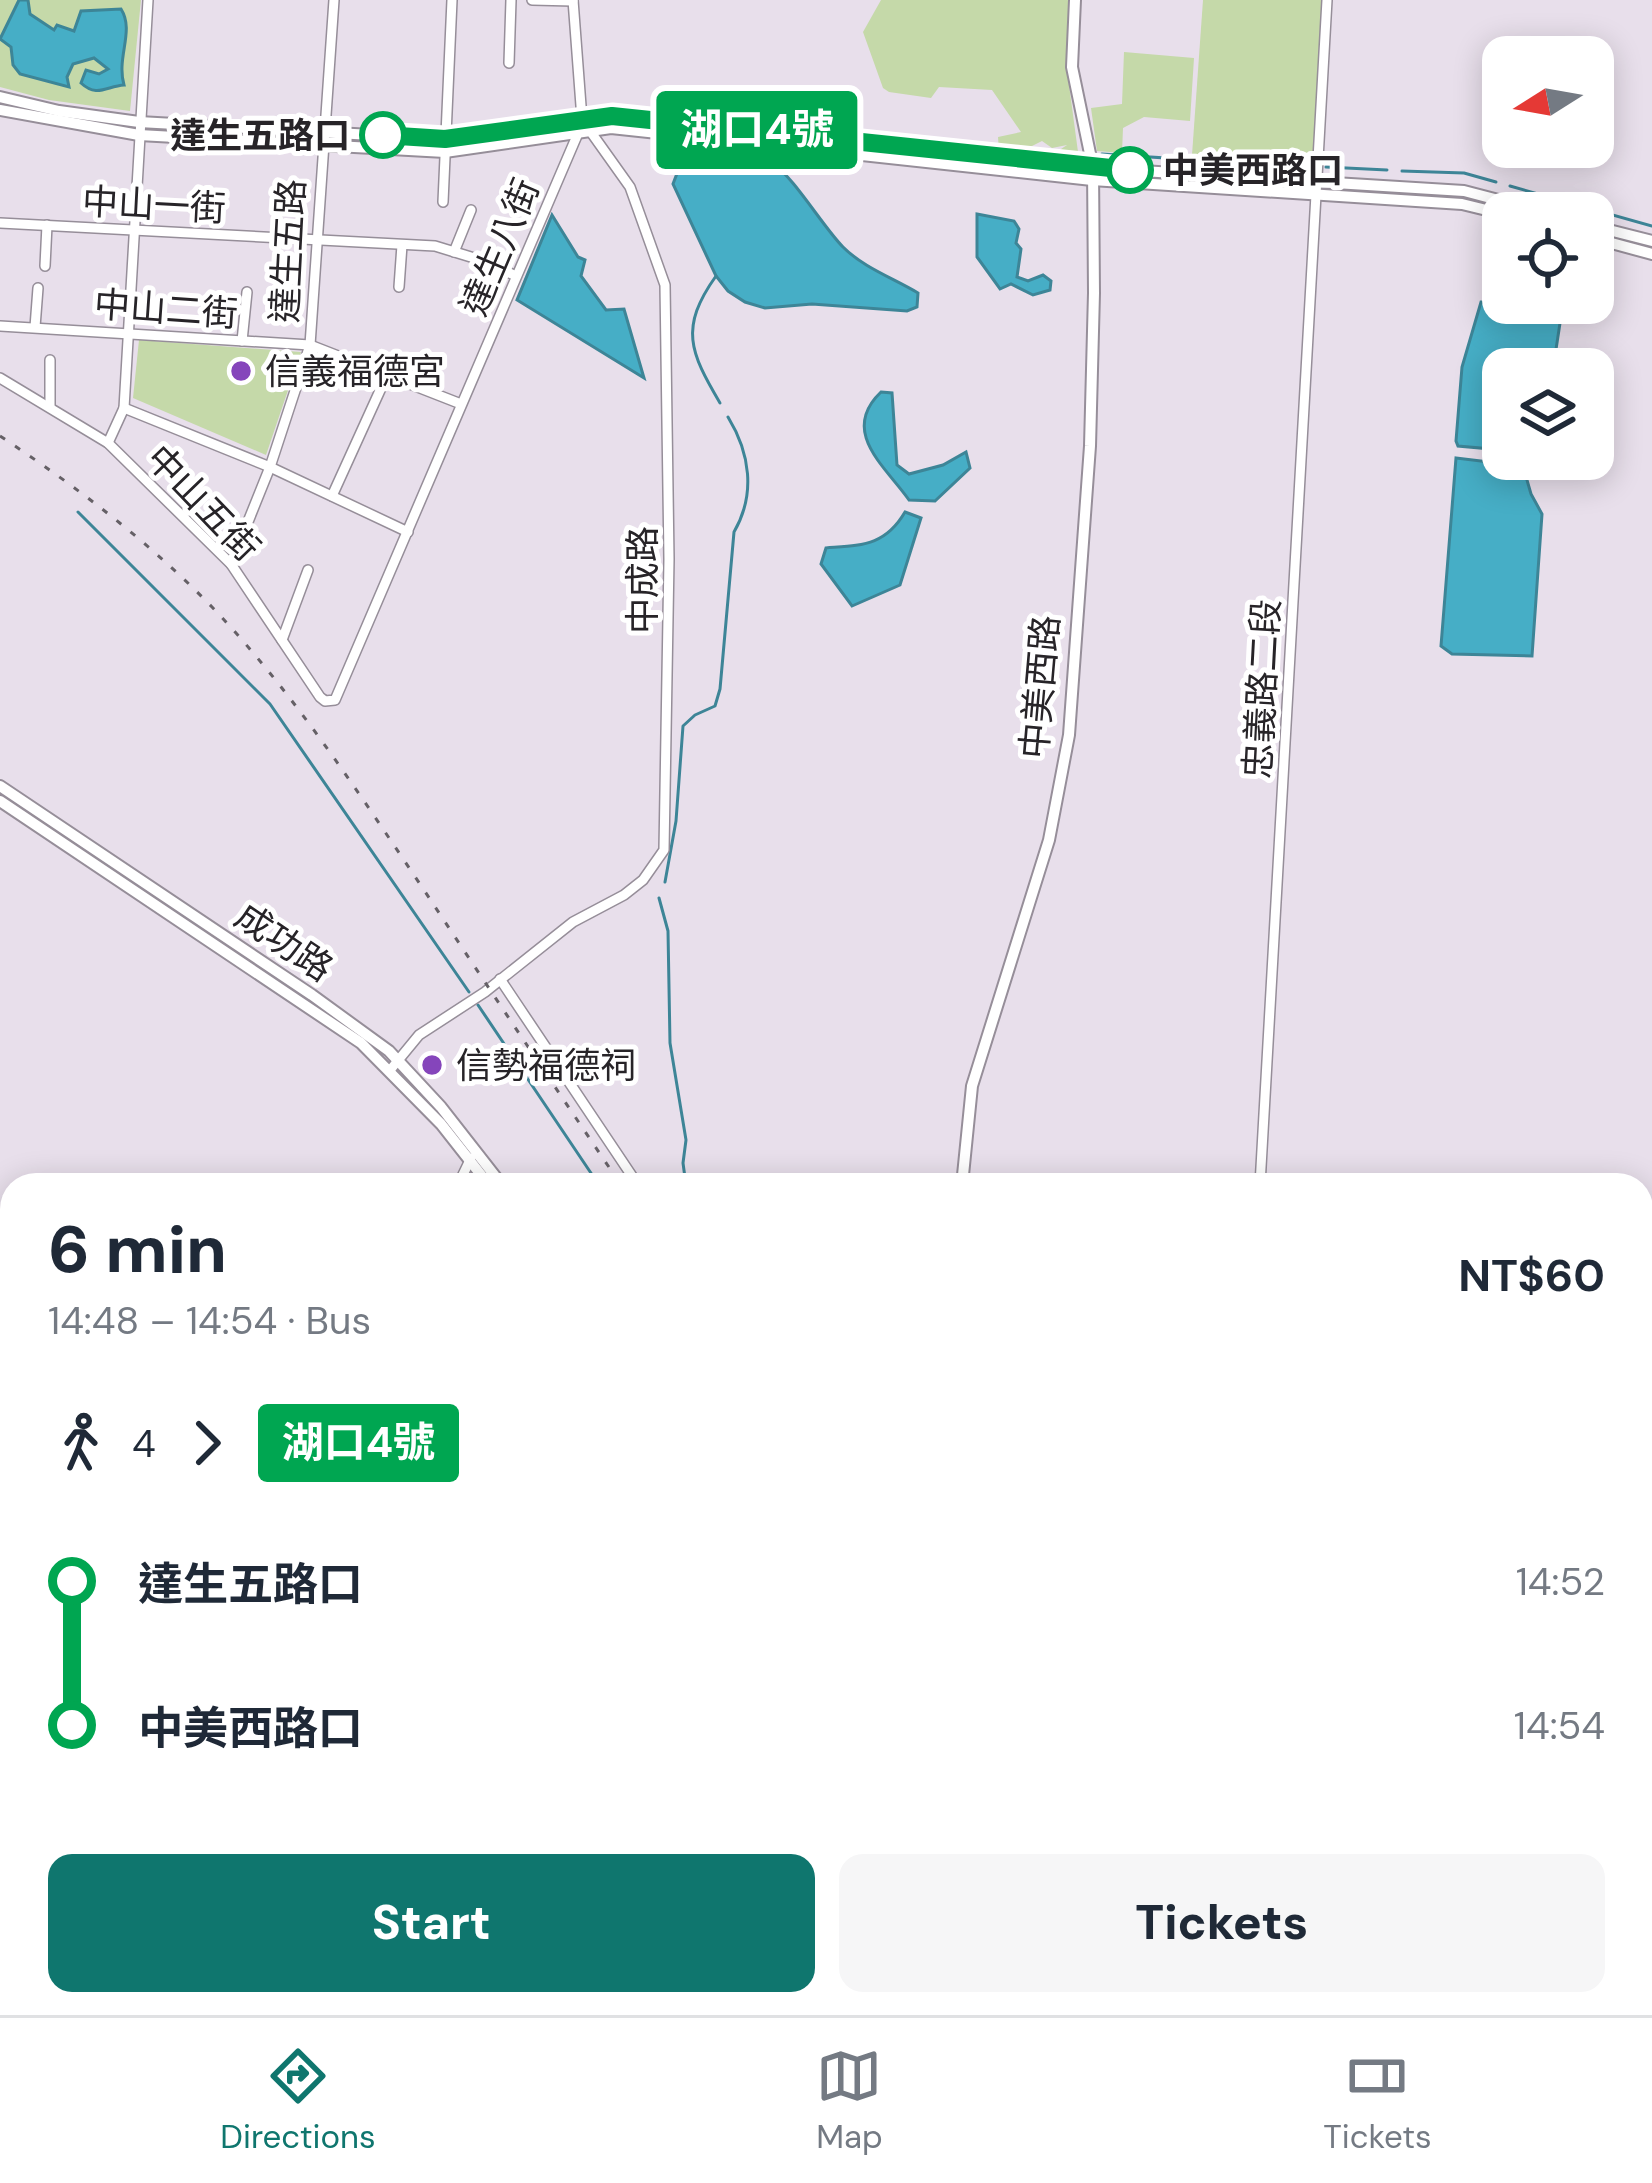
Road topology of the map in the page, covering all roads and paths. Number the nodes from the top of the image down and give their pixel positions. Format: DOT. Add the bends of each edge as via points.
graph roads {
  1 [pos="148,0"];
  2 [pos="334,0"];
  3 [pos="452,0"];
  4 [pos="511,0"];
  5 [pos="532,0"];
  6 [pos="1075,0"];
  7 [pos="1327,0"];
  8 [pos="573,1"];
  9 [pos="509,63"];
  10 [pos="0,97"];
  11 [pos="0,110"];
  12 [pos="583,126"];
  13 [pos="140,129"];
  14 [pos="323,131"];
  15 [pos="321,145"];
  16 [pos="445,145"];
  17 [pos="1092,174"];
  18 [pos="1318,182"];
  19 [pos="1317,196"];
  20 [pos="1482,196"];
  21 [pos="443,202"];
  22 [pos="1482,209"];
  23 [pos="471,210"];
  24 [pos="0,223"];
  25 [pos="47,226"];
  26 [pos="134,230"];
  27 [pos="1614,231"];
  28 [pos="1652,241"];
  29 [pos="316,242"];
  30 [pos="1614,244"];
  31 [pos="402,245"];
  32 [pos="454,252"];
  33 [pos="1652,254"];
  34 [pos="45,266"];
  35 [pos="516,276"];
  36 [pos="399,287"];
  37 [pos="38,288"];
  38 [pos="247,292"];
  39 [pos="0,326"];
  40 [pos="35,328"];
  41 [pos="127,333"];
  42 [pos="242,340"];
  43 [pos="310,345"];
  44 [pos="50,360"];
  45 [pos="387,375"];
  46 [pos="0,377"];
  47 [pos="461,404"];
  48 [pos="50,406"];
  49 [pos="124,408"];
  50 [pos="108,443"];
  51 [pos="270,467"];
  52 [pos="332,496"];
  53 [pos="408,532"];
  54 [pos="231,564"];
  55 [pos="308,570"];
  56 [pos="282,640"];
  57 [pos="331,701"];
  58 [pos="0,786"];
  59 [pos="0,801"];
  60 [pos="500,979"];
  61 [pos="395,1065"];
  62 [pos="473,1157"];
  63 [pos="464,1173"];
  64 [pos="482,1173"];
  65 [pos="490,1173"];
  66 [pos="630,1173"];
  67 [pos="963,1173"];
  68 [pos="1261,1173"];
  1 -- 13 [label="street"];
  2 -- 14 [label="street, 達生五路"];
  3 -- 16 [label="street"];
  4 -- 9 [label="street"];
  5 -- 8 [label="street"];
  6 -- 17 [label="street, 中美西路" via="1073,83"];
  7 -- 18 [label="street, 忠義路二段"];
  8 -- 12 [label="street, 達生八街"];
  10 -- 13 [label="street"];
  11 -- 13 [label="street"];
  12 -- 16 [label="street"];
  12 -- 17 [label="street" via="612,116"];
  12 -- 35 [label="street, 達生八街"];
  12 -- 60 [label="street, 中成路" via="630,187 664,284 666,831 664,850 643,880"];
  13 -- 14 [label="street"];
  13 -- 15 [label="street"];
  13 -- 26 [label="street"];
  14 -- 15 [label="street, 達生五路"];
  14 -- 16 [label="street"];
  15 -- 16 [label="street"];
  15 -- 29 [label="street, 達生五路"];
  16 -- 21 [label="street"];
  17 -- 18 [label="street"];
  17 -- 19 [label="street"];
  17 -- 67 [label="street, 中美西路" via="1090,446 1069,735 1049,840 972,1086"];
  18 -- 19 [label="street, 忠義路二段"];
  18 -- 20 [label="street"];
  19 -- 22 [label="street"];
  19 -- 68 [label="street, 忠義路二段"];
  23 -- 32 [label="street"];
  24 -- 25 [label="street, 中山一街"];
  25 -- 26 [label="street, 中山一街"];
  25 -- 34 [label="street"];
  26 -- 29 [label="street, 中山一街"];
  26 -- 41 [label="street"];
  27 -- 28 [label="street"];
  29 -- 31 [label="street, 中山一街"];
  29 -- 43 [label="street, 達生五路"];
  30 -- 33 [label="street"];
  31 -- 32 [label="street, 中山一街"];
  31 -- 36 [label="street"];
  32 -- 35 [label="street, 中山一街"];
  35 -- 47 [label="street, 達生八街"];
  37 -- 40 [label="street"];
  38 -- 42 [label="street"];
  39 -- 40 [label="street, 中山二街"];
  40 -- 41 [label="street, 中山二街"];
  41 -- 42 [label="street, 中山二街"];
  41 -- 49 [label="street"];
  42 -- 43 [label="street, 中山二街"];
  43 -- 45 [label="street, 中山二街"];
  43 -- 51 [label="street, 達生五路"];
  44 -- 48 [label="street"];
  45 -- 47 [label="street, 中山二街"];
  45 -- 52 [label="street"];
  46 -- 48 [label="street, 中山五街"];
  47 -- 53 [label="street, 達生八街"];
  48 -- 50 [label="street, 中山五街"];
  49 -- 50 [label="street"];
  49 -- 51 [label="street"];
  50 -- 54 [label="street, 中山五街"];
  51 -- 52 [label="street"];
  51 -- 54 [label="street, 達生五路"];
  52 -- 53 [label="street"];
  53 -- 57 [label="street, 達生八街"];
  54 -- 56 [label="street, 中山五街"];
  55 -- 56 [label="street"];
  56 -- 57 [label="street, 中山五街" via="320,697"];
  58 -- 61 [label="street, 成功路" via="312,995"];
  59 -- 61 [label="street, 成功路"];
  60 -- 61 [label="street, 中成路" via="419,1035"];
  60 -- 66 [label="street"];
  61 -- 62 [label="street, 成功路"];
  62 -- 63 [label="street"];
  62 -- 64 [label="street, 成功路"];
  62 -- 65 [label="street, 成功路"];
}
